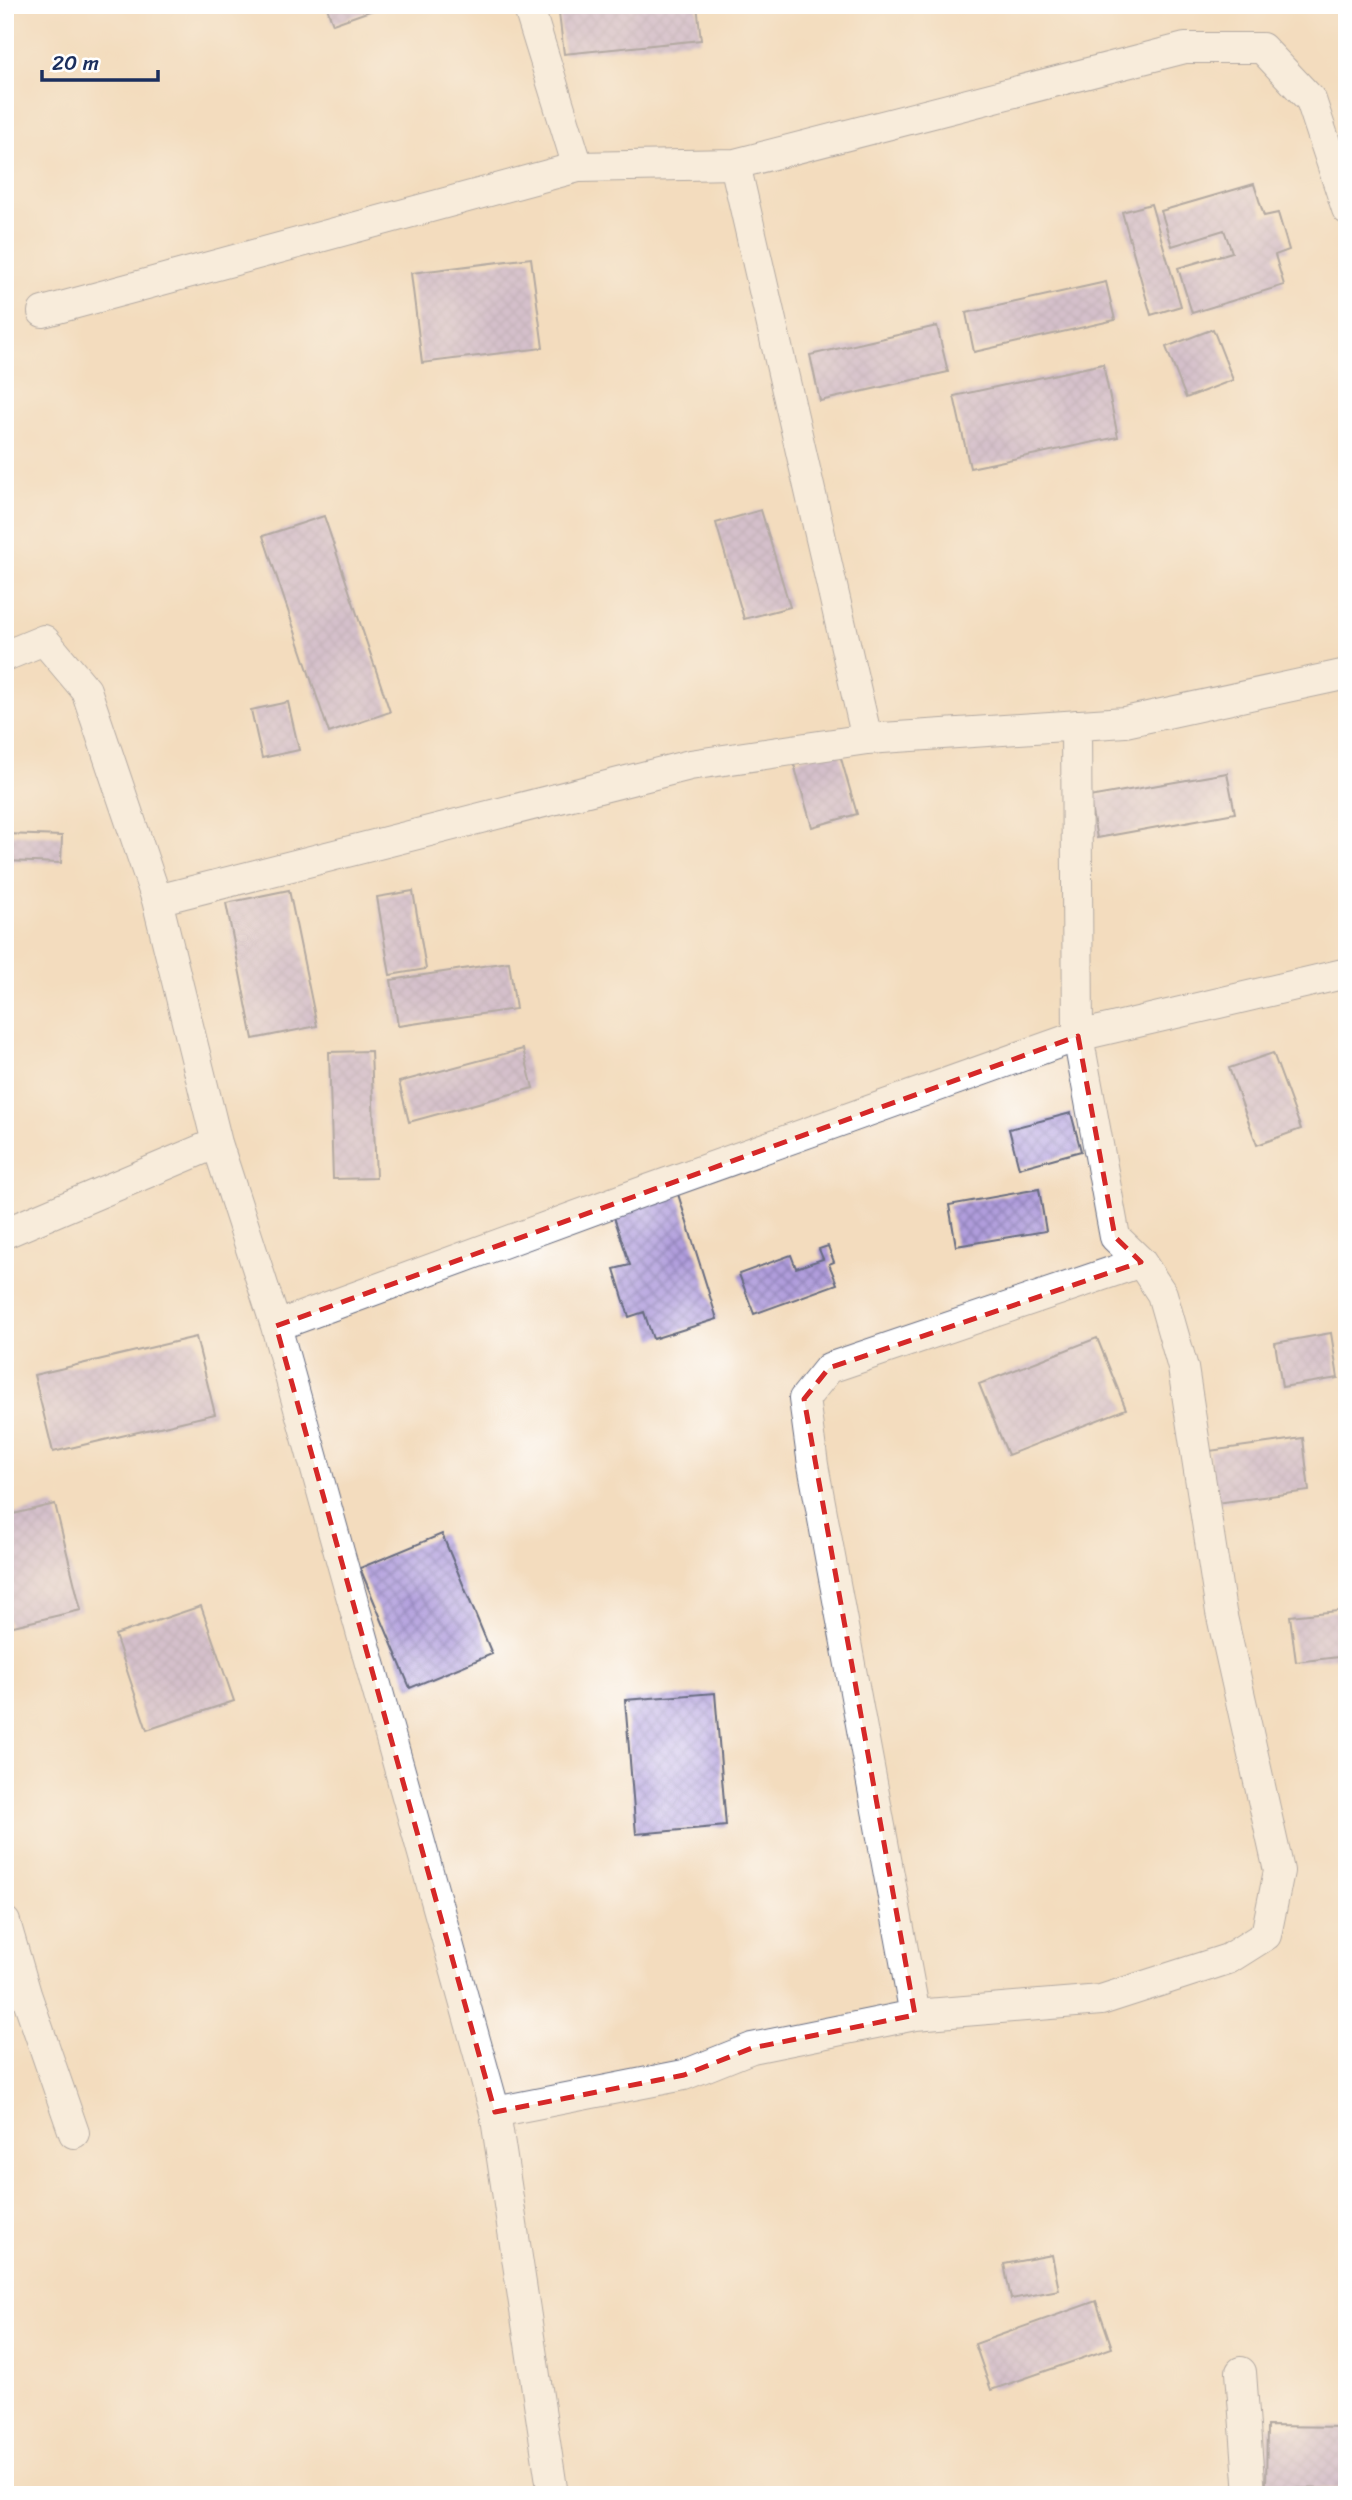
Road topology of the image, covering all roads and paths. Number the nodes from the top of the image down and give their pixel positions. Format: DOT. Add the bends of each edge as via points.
graph roads {
  1 [pos="528,5"];
  2 [pos="735,164"];
  3 [pos="578,167"];
  4 [pos="1347,209"];
  5 [pos="43,312"];
  6 [pos="5,656"];
  7 [pos="1347,674"];
  8 [pos="1076,725"];
  9 [pos="867,739"];
  10 [pos="157,900"];
  11 [pos="1347,973"];
  12 [pos="1078,1036"];
  13 [pos="217,1143"];
  14 [pos="5,1233"];
  15 [pos="1141,1262"];
  16 [pos="276,1326"];
  17 [pos="5,1922"];
  18 [pos="915,2015"];
  19 [pos="495,2112"];
  20 [pos="74,2133"];
  21 [pos="1241,2372"];
  22 [pos="553,2495"];
  23 [pos="1251,2495"];
  1 -- 3 [label="street"];
  2 -- 3 [label="street"];
  2 -- 4 [label="street" via="1185,48 1262,48 1311,100"];
  2 -- 9 [label="street"];
  3 -- 5 [label="street"];
  6 -- 10 [label="street" via="44,640 86,690"];
  7 -- 8 [label="street" via="1125,722"];
  8 -- 9 [label="street"];
  8 -- 12 [label="street"];
  9 -- 10 [label="street" via="690,765"];
  10 -- 13 [label="street"];
  11 -- 12 [label="street"];
  12 -- 15 [label="street" via="1115,1237"];
  12 -- 16 [label="street"];
  13 -- 14 [label="street"];
  13 -- 16 [label="street"];
  15 -- 18 [label="street" via="829,1367 804,1399"];
  15 -- 18 [label="street" via="1162,1294 1183,1368 1221,1612 1279,1871 1266,1935 1227,1959 1101,2000"];
  16 -- 19 [label="street"];
  17 -- 20 [label="street"];
  18 -- 19 [label="street" via="752,2048 684,2075"];
  19 -- 22 [label="street"];
  21 -- 23 [label="street"];
}
